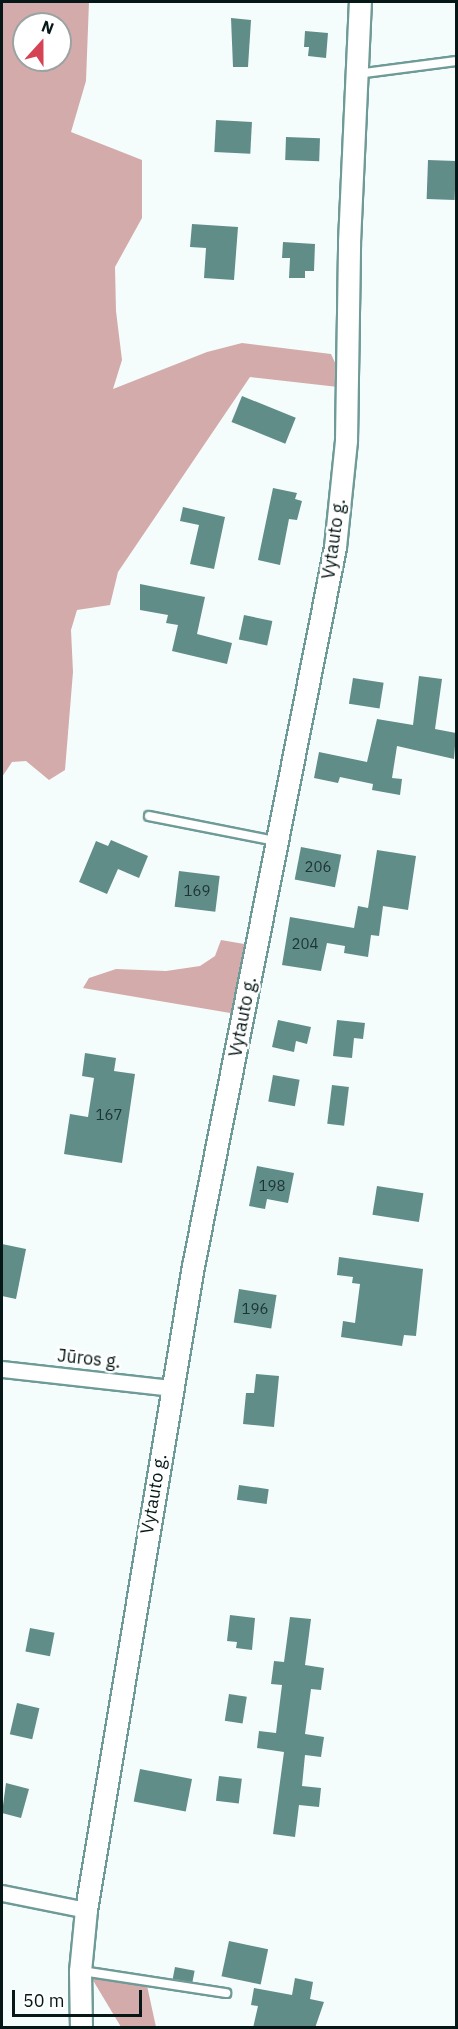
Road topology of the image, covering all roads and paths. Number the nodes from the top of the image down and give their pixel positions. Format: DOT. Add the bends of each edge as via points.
graph roads {
  1 [pos="360,2"];
  2 [pos="456,61"];
  3 [pos="357,74"];
  4 [pos="149,816"];
  5 [pos="277,842"];
  6 [pos="2,1369"];
  7 [pos="172,1388"];
  8 [pos="2,1893"];
  9 [pos="86,1910"];
  10 [pos="80,1971"];
  11 [pos="226,1993"];
  12 [pos="81,2028"];
  1 -- 3 [label="main road, Vytauto g."];
  2 -- 3 [label="lane"];
  3 -- 5 [label="main road, Vytauto g." via="346,440 320,632"];
  4 -- 5 [label="lane"];
  5 -- 7 [label="main road, Vytauto g."];
  6 -- 7 [label="street, Jūros g."];
  7 -- 9 [label="main road, Vytauto g."];
  8 -- 9 [label="street"];
  9 -- 10 [label="main road, Vytauto g."];
  10 -- 11 [label="lane"];
  10 -- 12 [label="main road, Vytauto g."];
}
